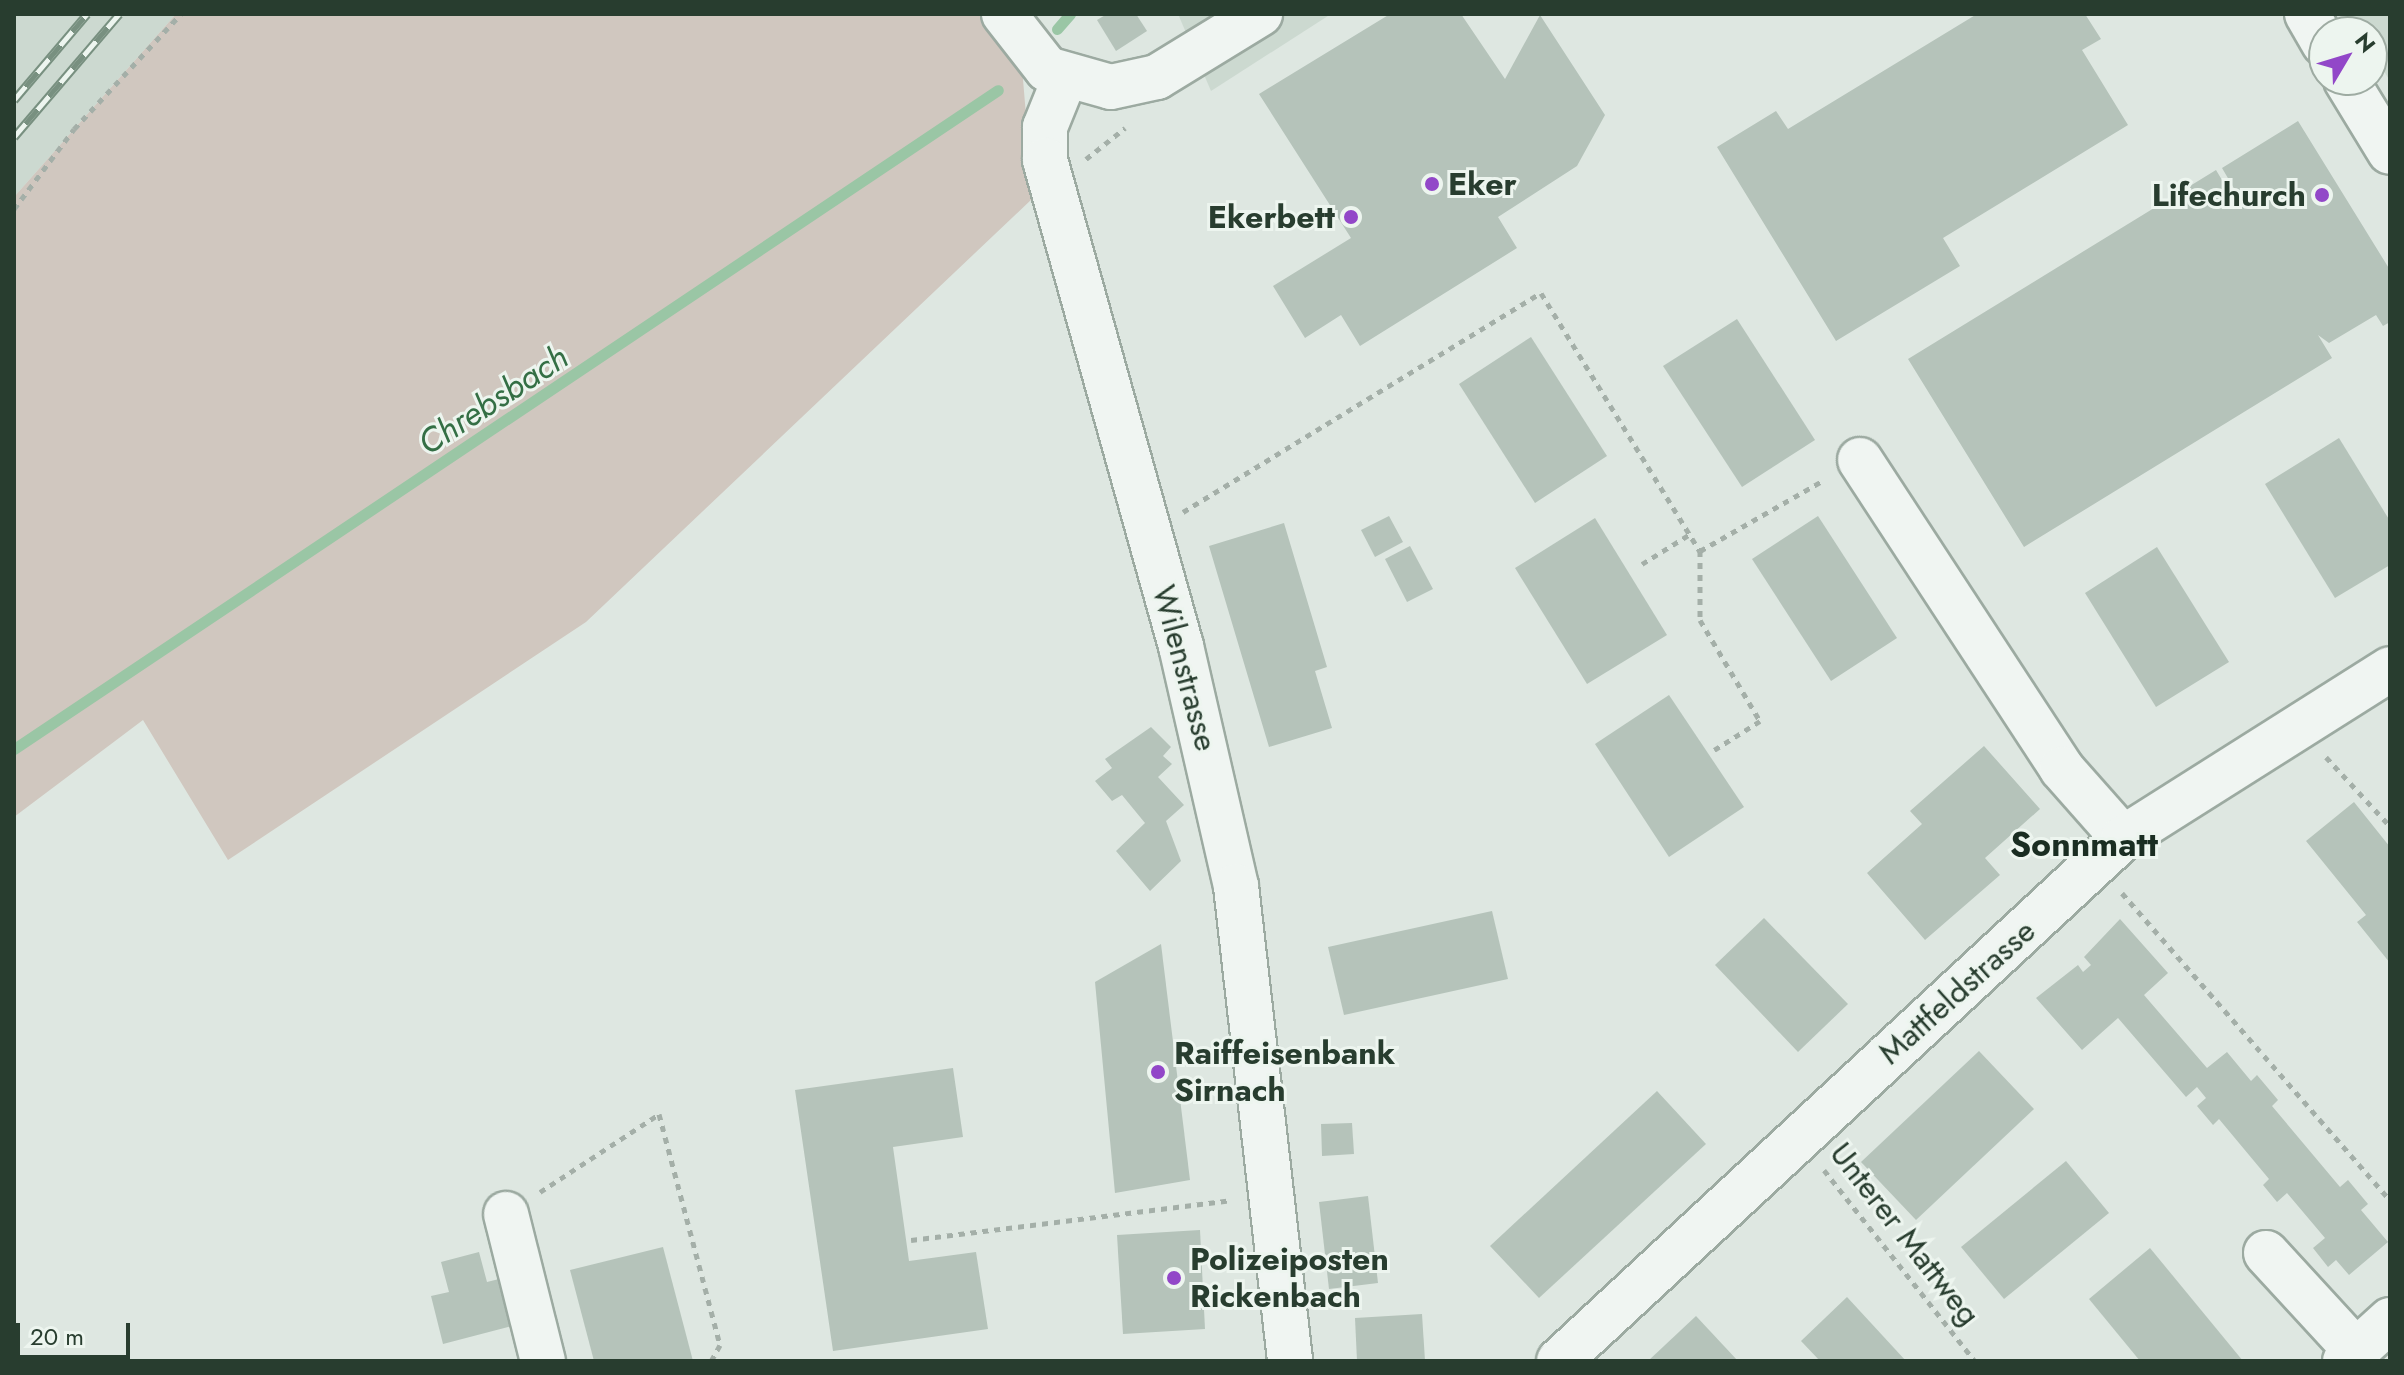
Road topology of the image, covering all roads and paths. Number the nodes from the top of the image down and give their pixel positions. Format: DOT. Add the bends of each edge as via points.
graph roads {
  1 [pos="181,14"];
  2 [pos="1004,14"];
  3 [pos="1260,14"];
  4 [pos="1064,80"];
  5 [pos="2356,96"];
  6 [pos="2390,152"];
  7 [pos="14,209"];
  8 [pos="1860,460"];
  9 [pos="1176,516"];
  10 [pos="1690,534"];
  11 [pos="1700,551"];
  12 [pos="1642,564"];
  13 [pos="2390,669"];
  14 [pos="2301,725"];
  15 [pos="1714,750"];
  16 [pos="2390,826"];
  17 [pos="2110,851"];
  18 [pos="1798,1137"];
  19 [pos="1240,1199"];
  20 [pos="2390,1200"];
  21 [pos="506,1214"];
  22 [pos="911,1240"];
  23 [pos="2266,1253"];
  24 [pos="2390,1320"];
  25 [pos="2351,1356"];
  26 [pos="543,1361"];
  27 [pos="711,1361"];
  28 [pos="1290,1361"];
  29 [pos="1559,1361"];
  30 [pos="1975,1361"];
  1 -- 7 [label="path" via="74,129"];
  2 -- 4 [label="street" via="1033,59"];
  3 -- 4 [label="street" via="1137,85"];
  4 -- 28 [label="street, Wilenstrasse" via="1045,127 1045,160 1184,660 1236,886"];
  5 -- 6 [label="street"];
  8 -- 11 [label="path"];
  8 -- 17 [label="street"];
  9 -- 10 [label="path" via="1220,496 1541,293"];
  10 -- 11 [label="path"];
  10 -- 12 [label="path"];
  11 -- 15 [label="path" via="1700,620 1760,721"];
  13 -- 14 [label="street, Mattfeldstrasse"];
  14 -- 16 [label="path"];
  14 -- 17 [label="street, Mattfeldstrasse"];
  17 -- 18 [label="street, Mattfeldstrasse"];
  17 -- 20 [label="path"];
  18 -- 29 [label="street, Mattfeldstrasse"];
  18 -- 30 [label="path, Unterer Mattweg"];
  19 -- 22 [label="path"];
  21 -- 26 [label="street"];
  21 -- 27 [label="path" via="659,1114 720,1345"];
  23 -- 25 [label="street"];
  24 -- 25 [label="street"];
}
